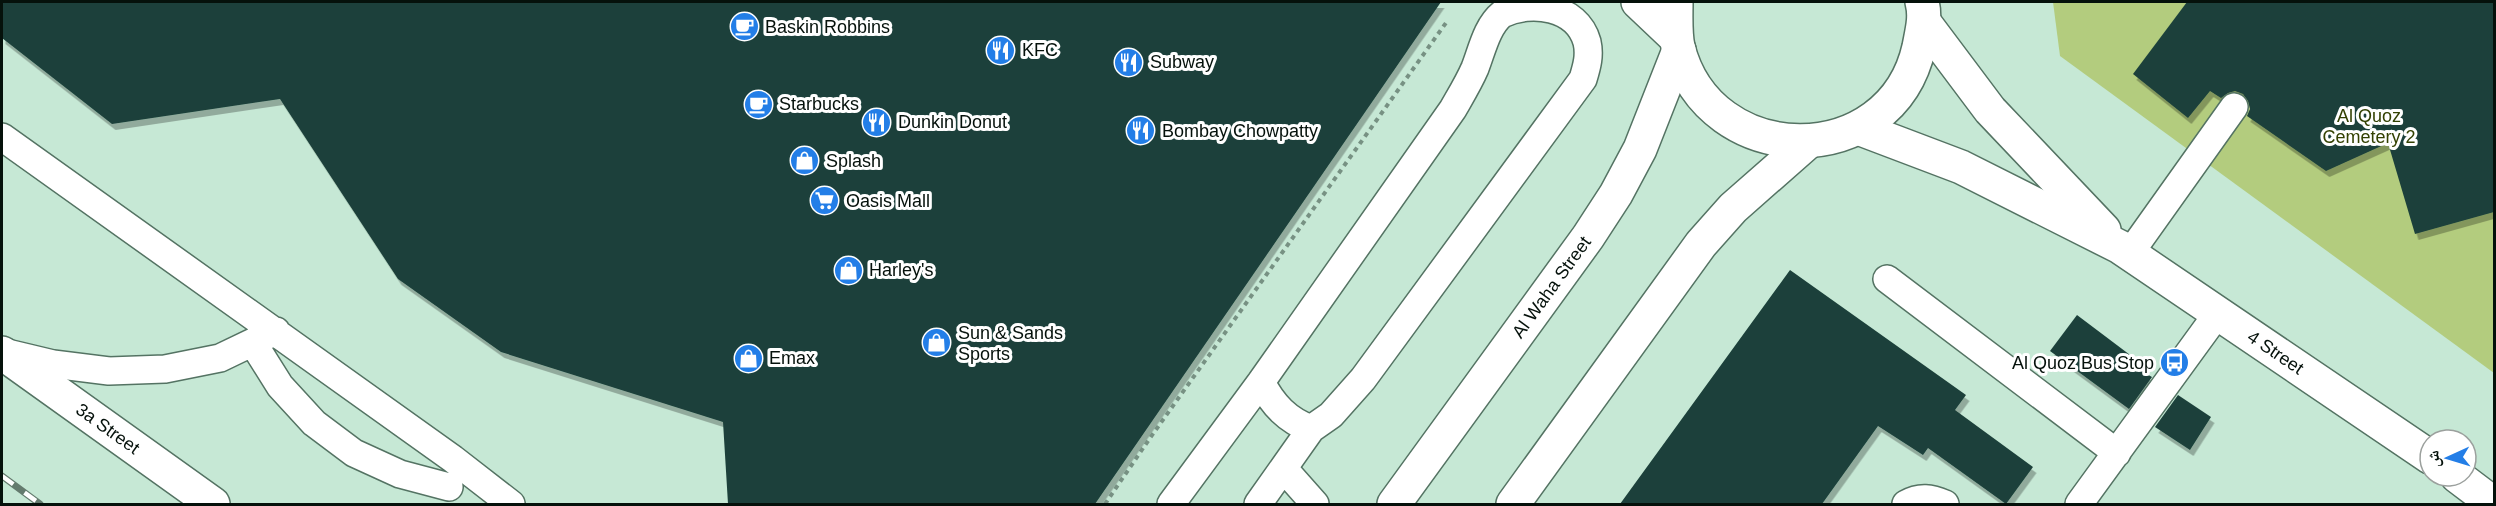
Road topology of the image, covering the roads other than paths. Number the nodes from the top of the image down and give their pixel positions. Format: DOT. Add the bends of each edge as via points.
graph roads {
  1 [pos="1638,2"];
  2 [pos="1676,2"];
  3 [pos="1925,9"];
  4 [pos="1678,44"];
  5 [pos="2234,107"];
  6 [pos="1858,128"];
  7 [pos="2,137"];
  8 [pos="1809,142"];
  9 [pos="2125,250"];
  10 [pos="1887,279"];
  11 [pos="2218,313"];
  12 [pos="265,337"];
  13 [pos="2,352"];
  14 [pos="1261,382"];
  15 [pos="1311,429"];
  16 [pos="2418,449"];
  17 [pos="2117,453"];
  18 [pos="453,459"];
  19 [pos="1284,469"];
  20 [pos="2473,488"];
  21 [pos="447,496"];
  22 [pos="213,504"];
  23 [pos="511,504"];
  24 [pos="1170,504"];
  25 [pos="1258,504"];
  26 [pos="1315,504"];
  27 [pos="1394,504"];
  28 [pos="1513,504"];
  29 [pos="1906,504"];
  30 [pos="1946,504"];
  31 [pos="2079,504"];
  32 [pos="2494,504"];
  1 -- 4 [label="street"];
  2 -- 4 [label="street"];
  3 -- 6 [label="street" via="1915,64 1892,101"];
  3 -- 9 [label="street, 4 Street" via="1990,110"];
  4 -- 8 [label="street" via="1693,81 1714,108 1742,129 1774,140"];
  4 -- 27 [label="street, Al Waha Street" via="1640,148 1616,194"];
  5 -- 9 [label="lane"];
  6 -- 8 [label="street" via="1834,138"];
  6 -- 9 [label="street, 4 Street" via="1961,167"];
  7 -- 12 [label="lane"];
  8 -- 28 [label="street" via="1733,208 1701,244"];
  9 -- 11 [label="street, 4 Street"];
  10 -- 17 [label="lane"];
  11 -- 16 [label="street, 4 Street"];
  11 -- 17 [label="lane"];
  12 -- 13 [label="lane" via="220,358 165,369 109,371"];
  12 -- 18 [label="lane"];
  12 -- 21 [label="lane" via="280,386 307,416 354,453"];
  13 -- 22 [label="street, 3a Street"];
  14 -- 15 [label="lane" via="1283,413"];
  14 -- 15 [label="lane" via="1453,109 1490,29 1501,15 1534,2 1552,4 1568,13 1580,26 1587,43 1583,79 1363,379"];
  14 -- 24 [label="lane"];
  15 -- 19 [label="lane"];
  17 -- 31 [label="lane"];
  18 -- 21 [label="lane"];
  18 -- 23 [label="lane"];
  19 -- 25 [label="lane"];
  19 -- 26 [label="lane"];
  20 -- 32 [label="street"];
  29 -- 30 [label="lane" via="1920,498"];
}
